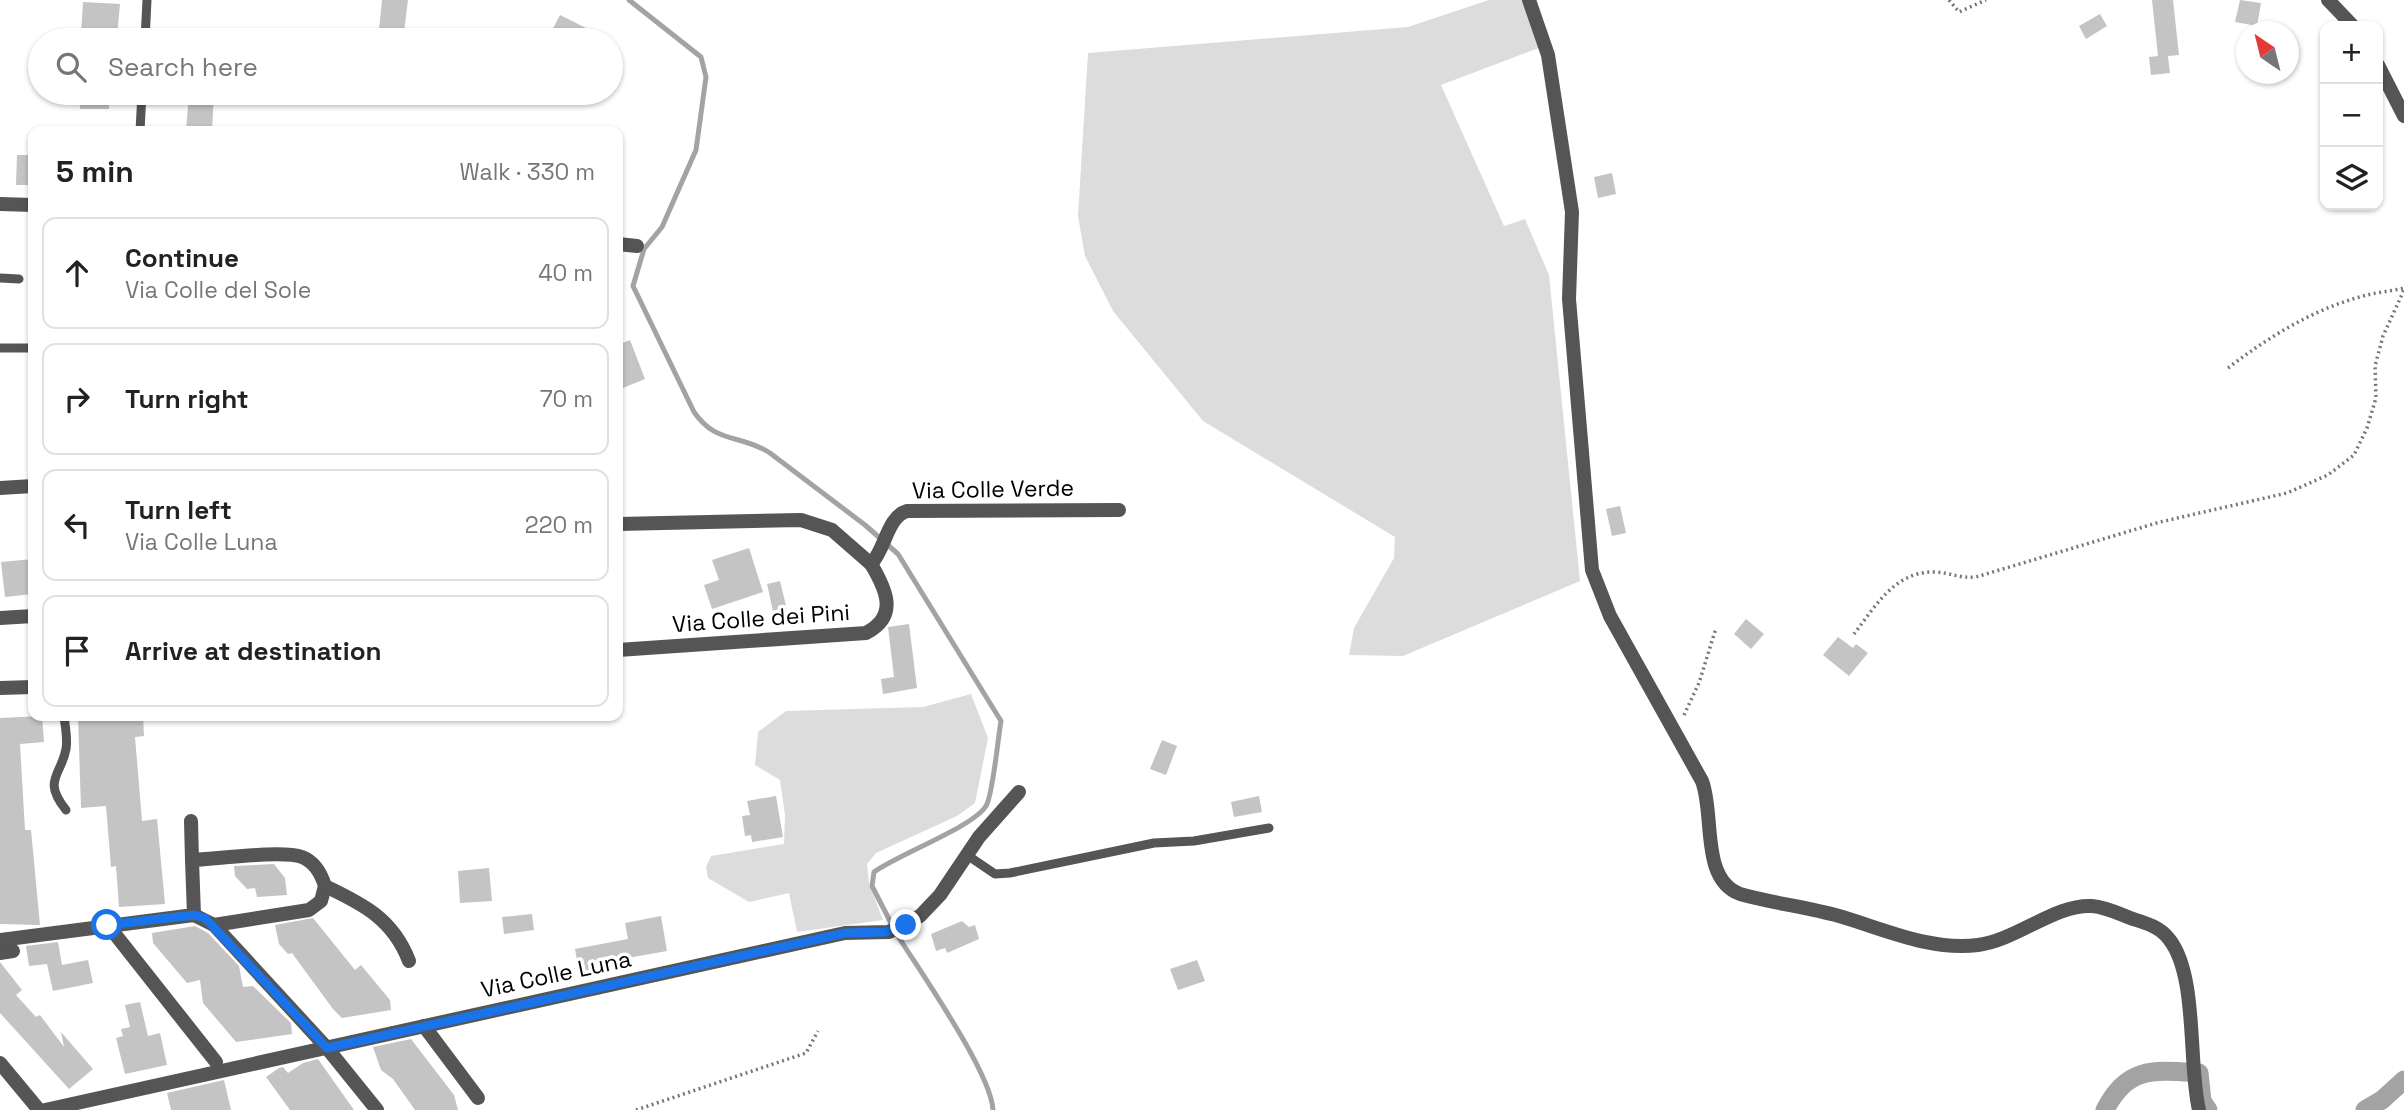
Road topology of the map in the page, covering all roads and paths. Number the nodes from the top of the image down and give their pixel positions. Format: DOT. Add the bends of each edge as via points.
graph roads {
  1 [pos="147,0"];
  2 [pos="1529,0"];
  3 [pos="1949,0"];
  4 [pos="1986,0"];
  5 [pos="2328,0"];
  6 [pos="2348,21"];
  7 [pos="146,28"];
  8 [pos="2383,75"];
  9 [pos="141,105"];
  10 [pos="2404,116"];
  11 [pos="140,126"];
  12 [pos="0,204"];
  13 [pos="28,205"];
  14 [pos="623,245"];
  15 [pos="637,246"];
  16 [pos="0,278"];
  17 [pos="19,279"];
  18 [pos="2404,289"];
  19 [pos="0,348"];
  20 [pos="28,348"];
  21 [pos="2228,368"];
  22 [pos="28,486"];
  23 [pos="0,488"];
  24 [pos="1119,510"];
  25 [pos="623,524"];
  26 [pos="871,564"];
  27 [pos="28,616"];
  28 [pos="0,618"];
  29 [pos="1716,628"];
  30 [pos="1854,634"];
  31 [pos="623,650"];
  32 [pos="28,687"];
  33 [pos="0,688"];
  34 [pos="64,721"];
  35 [pos="1677,732"];
  36 [pos="1019,793"];
  37 [pos="66,810"];
  38 [pos="191,821"];
  39 [pos="1269,828"];
  40 [pos="967,855"];
  41 [pos="192,860"];
  42 [pos="325,886"];
  43 [pos="194,915"];
  44 [pos="107,925"];
  45 [pos="214,925"];
  46 [pos="0,940"];
  47 [pos="409,961"];
  48 [pos="424,1026"];
  49 [pos="818,1031"];
  50 [pos="327,1048"];
  51 [pos="216,1062"];
  52 [pos="0,1063"];
  53 [pos="478,1098"];
  54 [pos="39,1110"];
  55 [pos="45,1110"];
  56 [pos="377,1110"];
  57 [pos="636,1110"];
  58 [pos="2199,1110"];
  1 -- 7 [label="lane"];
  2 -- 35 [label="street" via="1545,42 1572,212 1569,299 1592,570 1610,617"];
  3 -- 4 [label="path" via="1959,12"];
  5 -- 6 [label="street"];
  8 -- 10 [label="street"];
  9 -- 11 [label="lane"];
  12 -- 13 [label="street"];
  14 -- 15 [label="street"];
  16 -- 17 [label="lane"];
  18 -- 21 [label="path" via="2358,298 2303,320"];
  18 -- 30 [label="path" via="2375,366 2376,398 2367,428 2354,456 2328,475 2287,493 2160,522 1976,576 1960,579 1944,573 1919,574 1893,586"];
  19 -- 20 [label="lane"];
  22 -- 23 [label="street"];
  24 -- 26 [label="street, Via Colle Verde" via="911,510 896,516"];
  25 -- 26 [label="street" via="801,520 832,530"];
  26 -- 31 [label="street, Via Colle dei Pini" via="888,606 883,620 866,633"];
  27 -- 28 [label="street"];
  29 -- 35 [label="path"];
  32 -- 33 [label="street"];
  34 -- 37 [label="lane" via="66,749 55,782"];
  35 -- 58 [label="street" via="1706,791 1716,871 1723,884 1736,893 1950,946 1997,942 2084,906 2099,907 2162,932 2176,951 2183,978"];
  36 -- 40 [label="street, Via Colle Luna"];
  38 -- 41 [label="street"];
  39 -- 40 [label="lane" via="1154,844 1010,873 995,874"];
  40 -- 48 [label="street, Via Colle Luna" via="927,910 892,931 845,933"];
  41 -- 42 [label="street" via="298,856 315,866"];
  41 -- 43 [label="street"];
  42 -- 45 [label="street" via="321,901 309,910"];
  42 -- 47 [label="street" via="384,920 400,939"];
  43 -- 44 [label="street"];
  43 -- 45 [label="street"];
  44 -- 46 [label="street"];
  44 -- 51 [label="street"];
  45 -- 50 [label="street"];
  48 -- 50 [label="street, Via Colle Luna"];
  48 -- 53 [label="street"];
  49 -- 57 [label="path" via="806,1053"];
  50 -- 55 [label="street, Via Colle Luna"];
  50 -- 56 [label="street"];
  52 -- 54 [label="street"];
}
